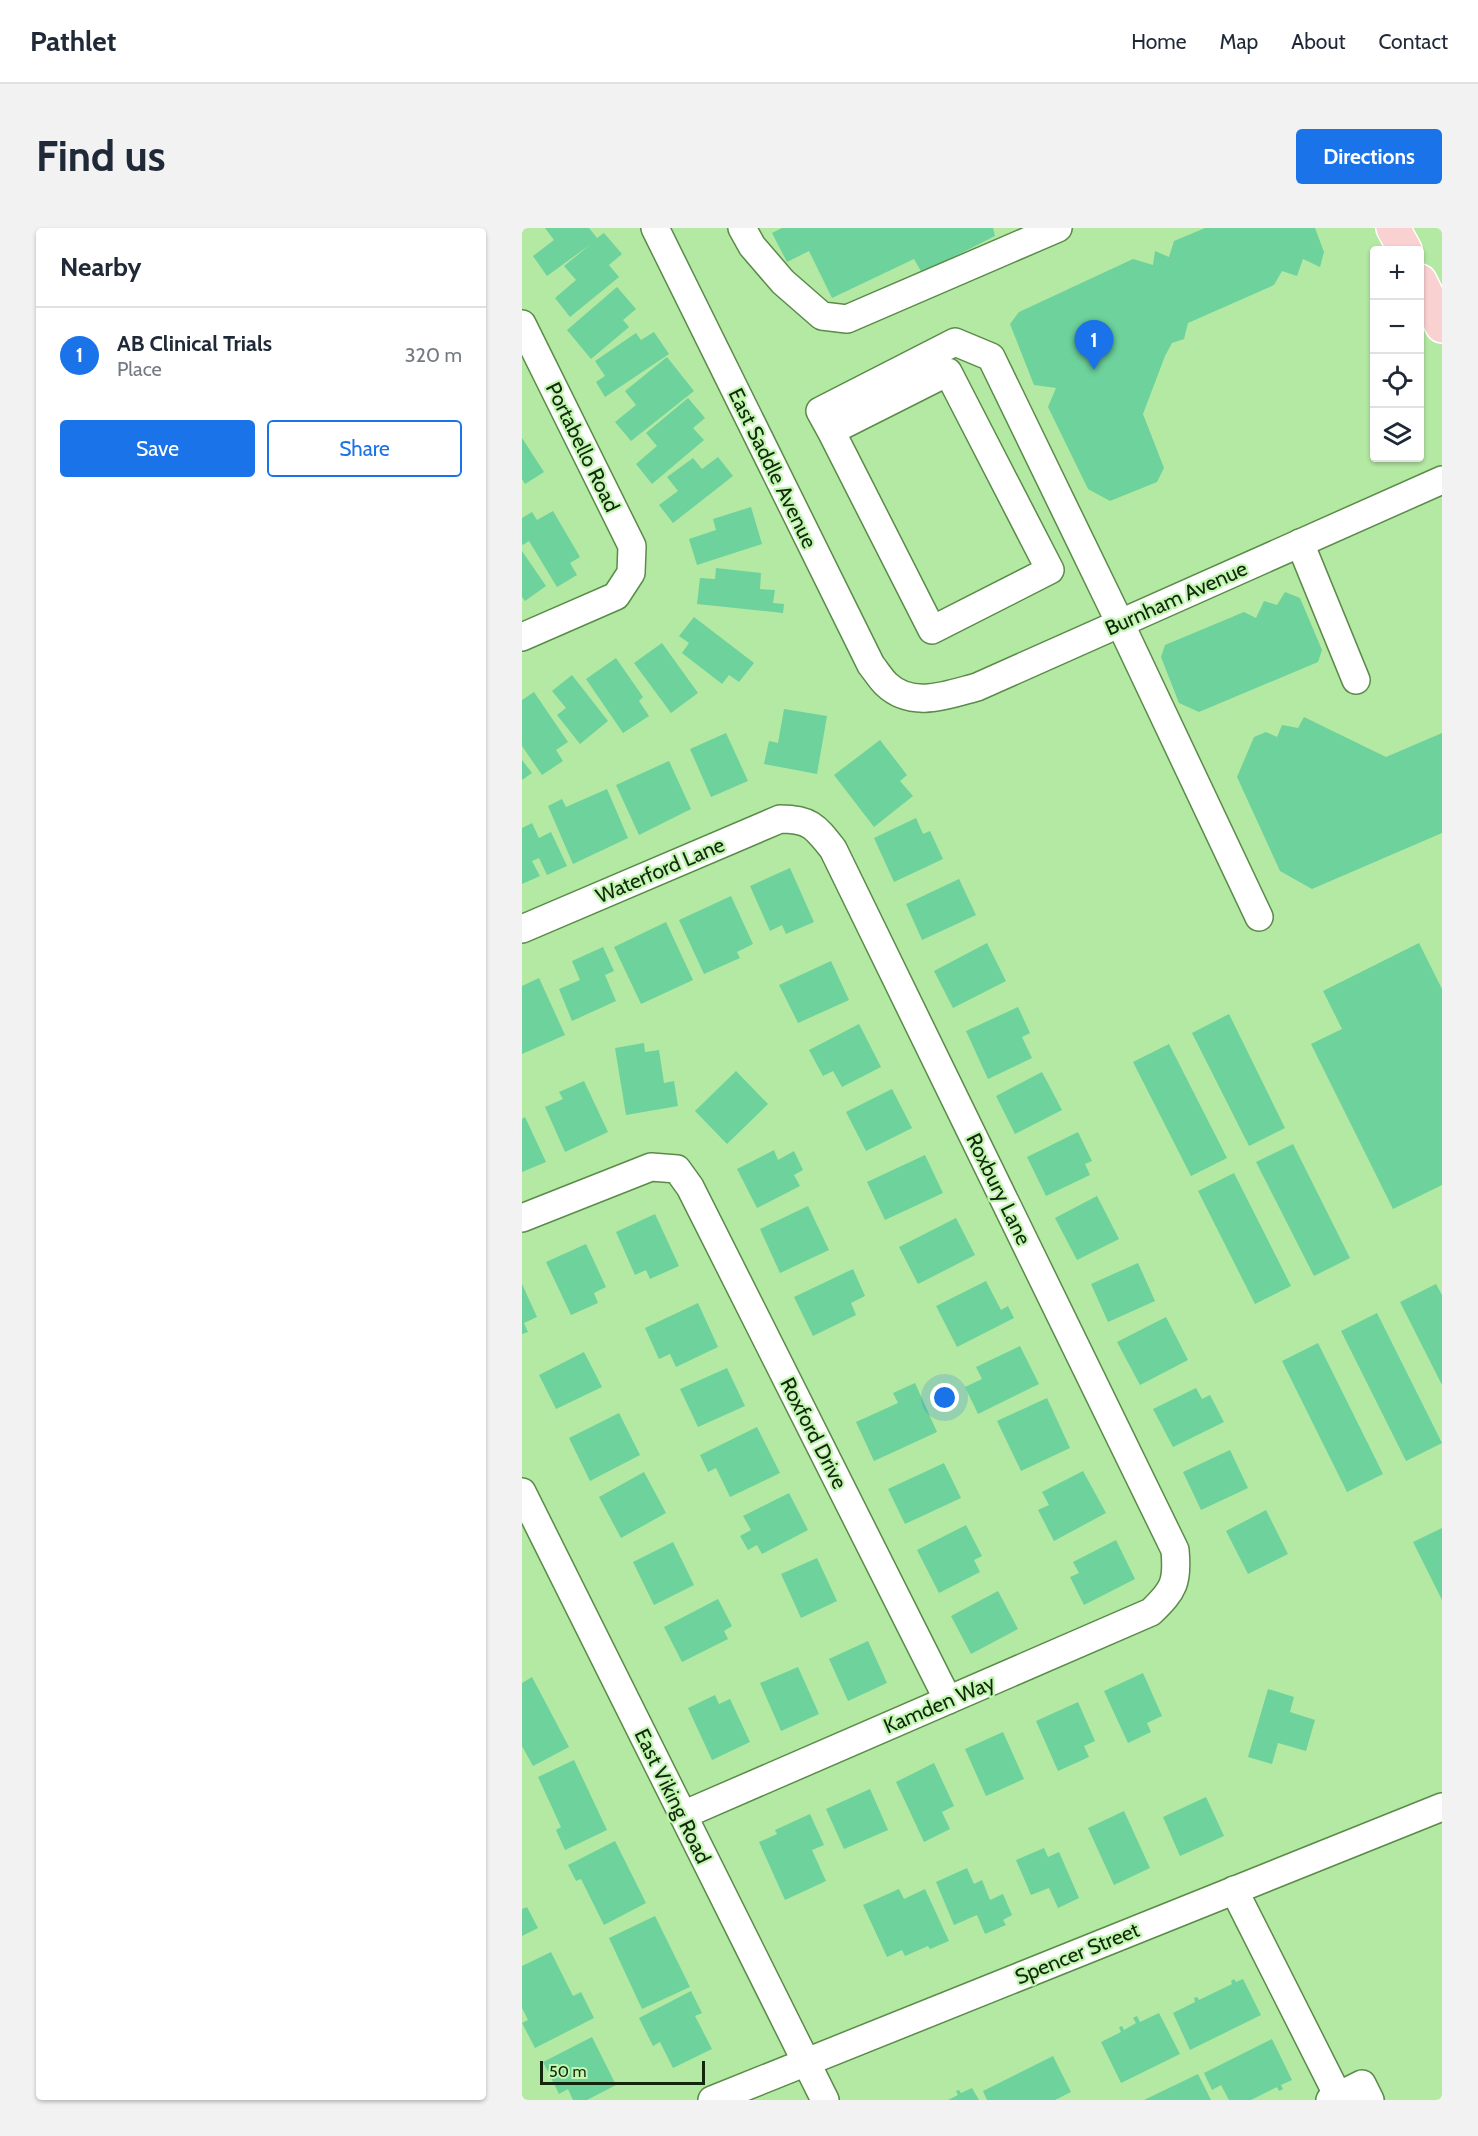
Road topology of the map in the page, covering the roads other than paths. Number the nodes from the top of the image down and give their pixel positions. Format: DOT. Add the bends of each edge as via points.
graph roads {
  1 [pos="655,228"];
  2 [pos="742,228"];
  3 [pos="1058,228"];
  4 [pos="1393,228"];
  5 [pos="1403,246"];
  6 [pos="1424,291"];
  7 [pos="522,324"];
  8 [pos="1442,326"];
  9 [pos="831,431"];
  10 [pos="1442,480"];
  11 [pos="1300,543"];
  12 [pos="1120,623"];
  13 [pos="522,637"];
  14 [pos="1356,680"];
  15 [pos="905,697"];
  16 [pos="799,819"];
  17 [pos="1259,917"];
  18 [pos="522,929"];
  19 [pos="522,1218"];
  20 [pos="524,1501"];
  21 [pos="1177,1574"];
  22 [pos="948,1700"];
  23 [pos="1442,1807"];
  24 [pos="682,1815"];
  25 [pos="1234,1890"];
  26 [pos="806,2062"];
  27 [pos="1334,2098"];
  28 [pos="712,2100"];
  29 [pos="825,2100"];
  30 [pos="1370,2100"];
  1 -- 15 [label="street, East Saddle Avenue" via="871,665 887,685"];
  2 -- 3 [label="street" via="783,282 822,316 847,319"];
  4 -- 5 [label="main road"];
  6 -- 8 [label="main road"];
  7 -- 13 [label="street, Portabello Road" via="632,546 631,573 615,596"];
  9 -- 9 [label="street" via="932,630 1050,570 948,372"];
  9 -- 12 [label="street" via="820,411 955,342 991,357"];
  10 -- 11 [label="street, Burnham Avenue"];
  11 -- 12 [label="street, Burnham Avenue"];
  11 -- 14 [label="street"];
  12 -- 15 [label="street, Burnham Avenue" via="977,687 932,699"];
  12 -- 17 [label="street"];
  16 -- 18 [label="street, Waterford Lane" via="780,819"];
  16 -- 21 [label="street, Roxbury Lane" via="818,829 833,849 1175,1550"];
  19 -- 22 [label="street, Roxford Drive" via="651,1167 677,1169 690,1187"];
  20 -- 24 [label="street, East Viking Road"];
  21 -- 22 [label="street, Kamden Way" via="1168,1597 1151,1612"];
  22 -- 24 [label="street, Kamden Way"];
  23 -- 25 [label="street, Spencer Street"];
  24 -- 26 [label="street, East Viking Road"];
  25 -- 26 [label="street, Spencer Street"];
  25 -- 27 [label="street"];
  26 -- 28 [label="street, Spencer Street"];
  26 -- 29 [label="street, East Viking Road"];
  27 -- 30 [label="street" via="1362,2085"];
}
